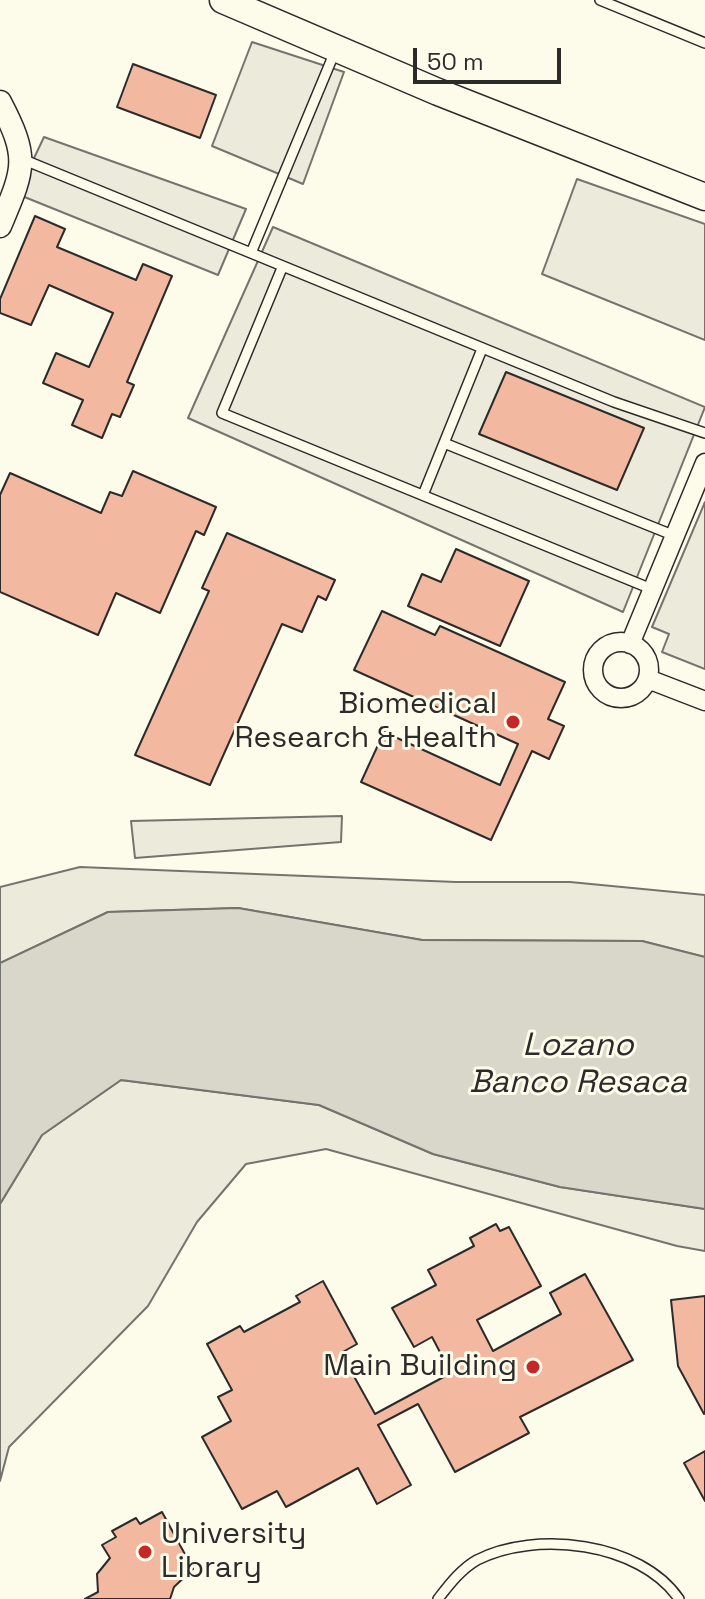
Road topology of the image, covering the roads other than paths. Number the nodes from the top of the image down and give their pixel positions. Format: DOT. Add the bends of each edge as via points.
graph roads {
  1 [pos="223,0"];
  2 [pos="600,0"];
  3 [pos="705,43"];
  4 [pos="337,46"];
  5 [pos="0,102"];
  6 [pos="22,159"];
  7 [pos="705,197"];
  8 [pos="0,226"];
  9 [pos="251,253"];
  10 [pos="282,268"];
  11 [pos="482,349"];
  12 [pos="705,433"];
  13 [pos="444,443"];
  14 [pos="705,463"];
  15 [pos="423,495"];
  16 [pos="677,537"];
  17 [pos="654,590"];
  18 [pos="630,644"];
  19 [pos="648,679"];
  20 [pos="705,701"];
  21 [pos="438,1599"];
  22 [pos="679,1599"];
  1 -- 4 [label="main road"];
  2 -- 3 [label="lane"];
  4 -- 7 [label="main road" via="438,92"];
  4 -- 9 [label="lane"];
  5 -- 6 [label="street"];
  6 -- 8 [label="street" via="21,176"];
  6 -- 9 [label="lane"];
  9 -- 10 [label="lane"];
  10 -- 11 [label="lane"];
  10 -- 15 [label="lane" via="222,413"];
  11 -- 12 [label="lane"];
  11 -- 13 [label="lane"];
  13 -- 15 [label="lane"];
  13 -- 16 [label="lane"];
  14 -- 16 [label="street"];
  15 -- 17 [label="lane"];
  16 -- 17 [label="street"];
  17 -- 18 [label="street"];
  18 -- 19 [label="street" via="646,658"];
  18 -- 19 [label="street" via="613,643 598,653 593,670 598,687 612,697 630,697"];
  19 -- 20 [label="street"];
  21 -- 22 [label="lane" via="476,1561 513,1547 551,1542 619,1557 651,1573"];
}
